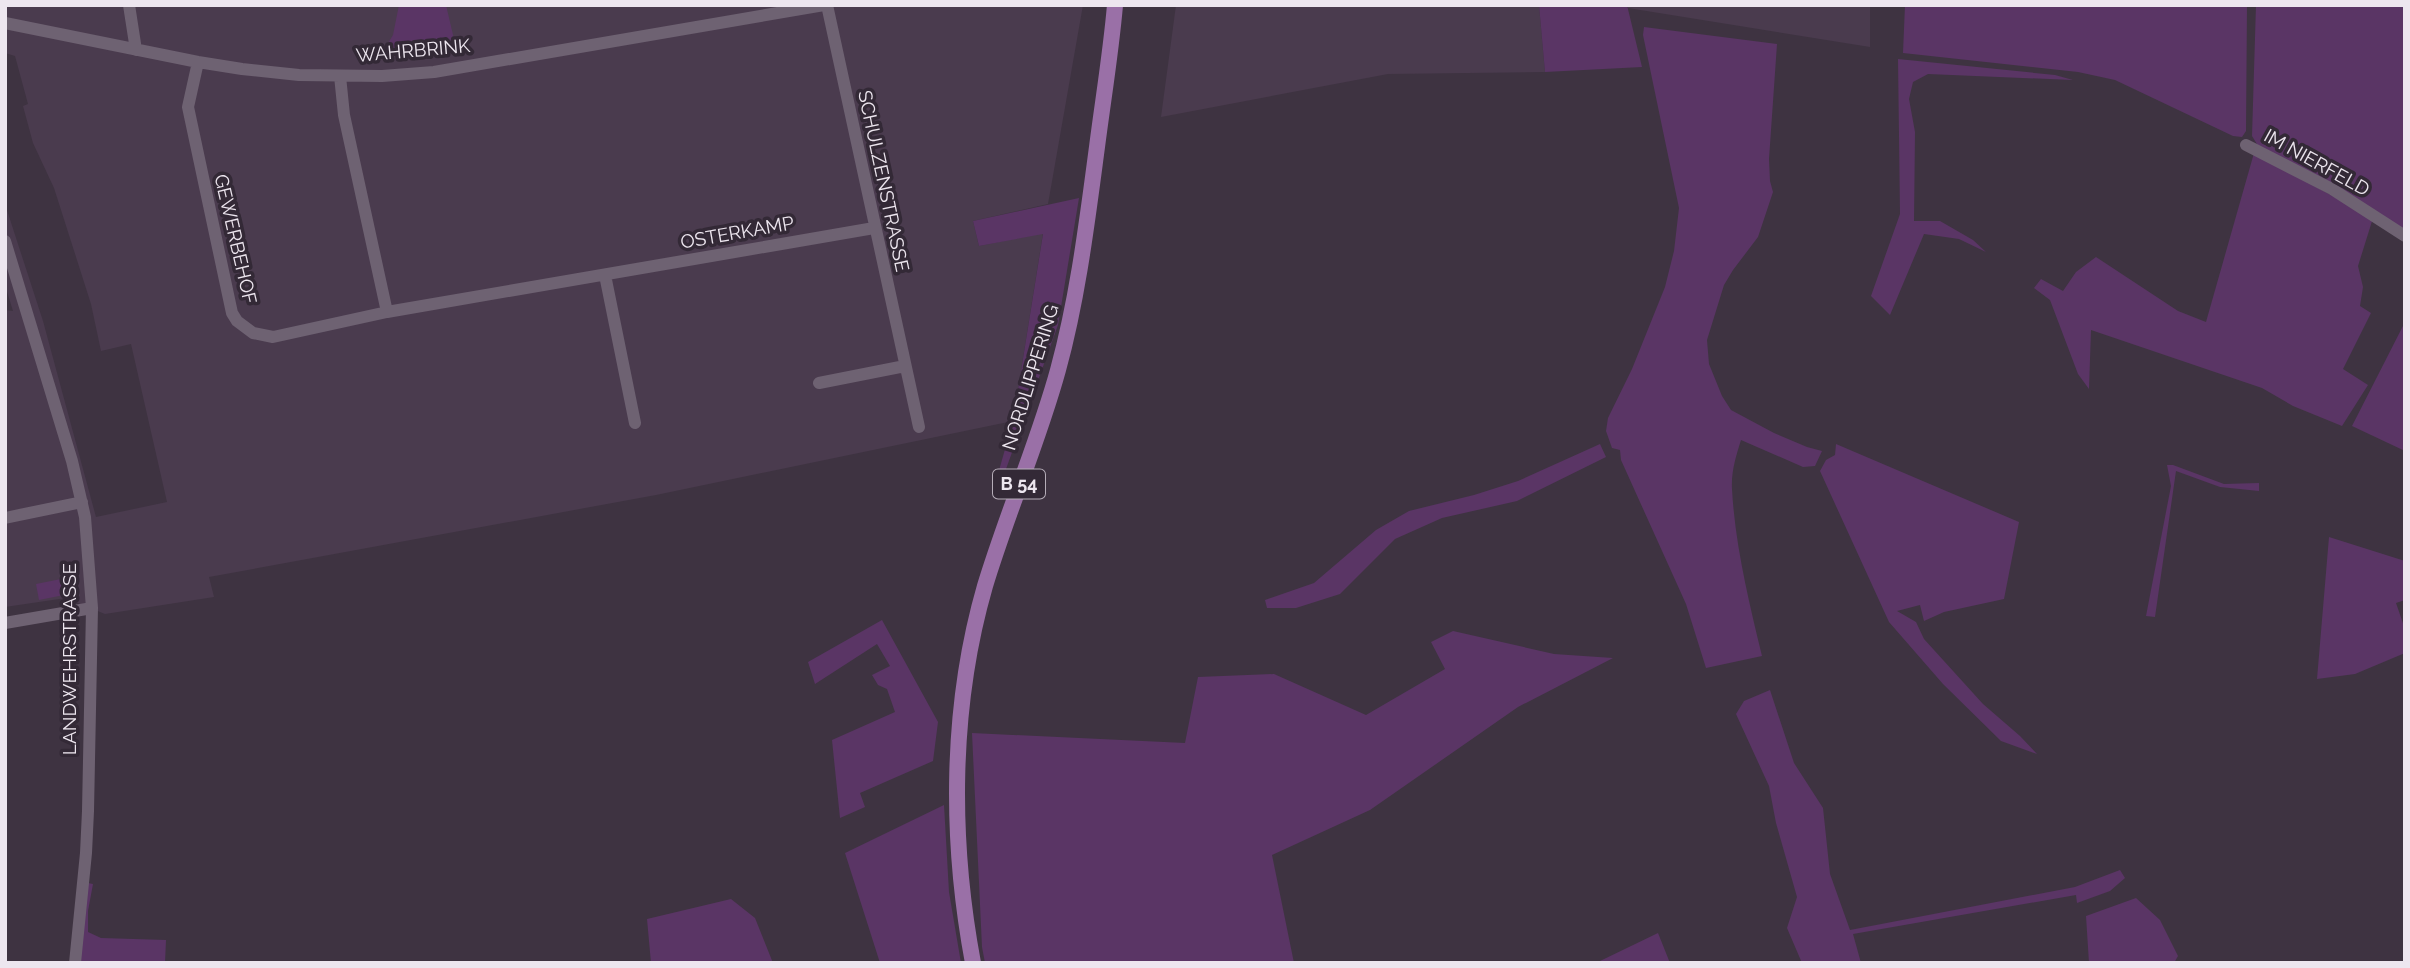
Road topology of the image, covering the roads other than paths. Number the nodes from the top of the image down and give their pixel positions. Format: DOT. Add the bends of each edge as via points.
graph roads {
  1 [pos="129,5"];
  2 [pos="826,5"];
  3 [pos="1115,6"];
  4 [pos="5,23"];
  5 [pos="136,50"];
  6 [pos="198,62"];
  7 [pos="340,76"];
  8 [pos="2246,145"];
  9 [pos="874,228"];
  10 [pos="2405,236"];
  11 [pos="5,241"];
  12 [pos="605,275"];
  13 [pos="387,312"];
  14 [pos="905,366"];
  15 [pos="819,383"];
  16 [pos="635,423"];
  17 [pos="919,427"];
  18 [pos="82,502"];
  19 [pos="5,518"];
  20 [pos="92,608"];
  21 [pos="5,623"];
  22 [pos="75,963"];
  23 [pos="973,963"];
  1 -- 5 [label="street"];
  2 -- 7 [label="street, WAHRBRINK" via="434,72"];
  2 -- 9 [label="street, SCHULZENSTRASSE"];
  3 -- 23 [label="main road, NORDLIPPERING / B 54" via="1074,307 1057,373 985,588 966,678 957,806"];
  4 -- 5 [label="street, WAHRBRINK"];
  5 -- 6 [label="street, WAHRBRINK"];
  6 -- 7 [label="street, WAHRBRINK"];
  6 -- 13 [label="street, GEWERBEHOF" via="189,99 190,119 237,321 253,333 272,337"];
  7 -- 13 [label="street" via="344,115"];
  8 -- 10 [label="street, IM NIERFELD" via="2332,189"];
  9 -- 12 [label="street, OSTERKAMP"];
  9 -- 14 [label="street, SCHULZENSTRASSE"];
  11 -- 18 [label="street, LANDWEHRSTRASSE"];
  12 -- 13 [label="street, OSTERKAMP"];
  12 -- 16 [label="street"];
  14 -- 15 [label="street"];
  14 -- 17 [label="street, SCHULZENSTRASSE"];
  18 -- 19 [label="street"];
  18 -- 20 [label="street, LANDWEHRSTRASSE"];
  20 -- 21 [label="street"];
  20 -- 22 [label="street, LANDWEHRSTRASSE" via="86,843"];
}
